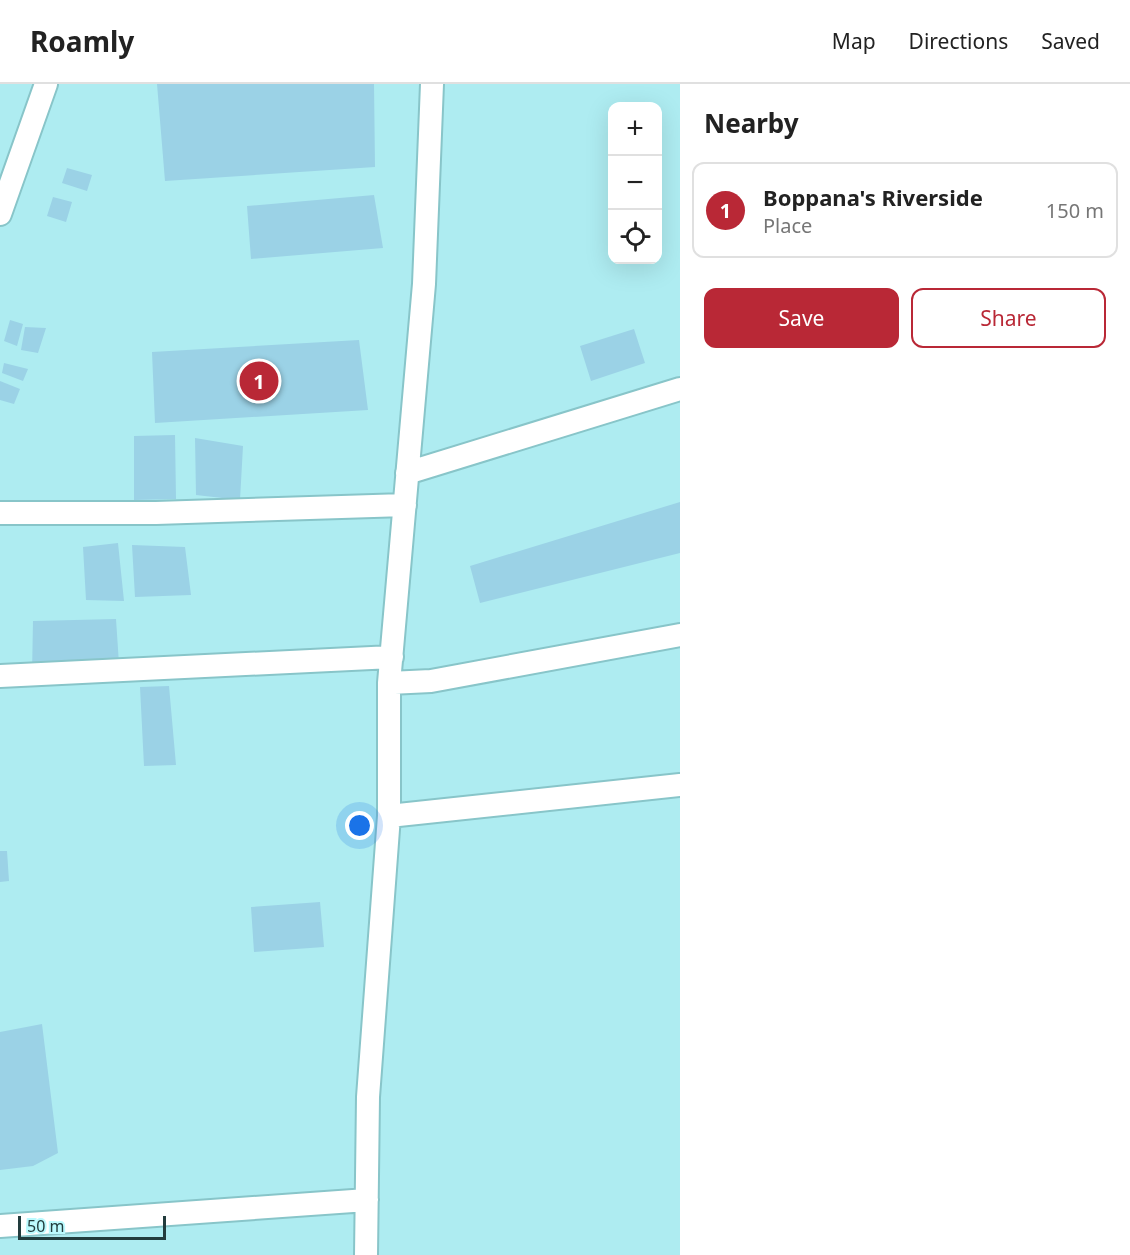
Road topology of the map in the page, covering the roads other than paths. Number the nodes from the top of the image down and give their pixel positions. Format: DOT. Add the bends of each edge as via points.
graph roads {
  1 [pos="46,84"];
  2 [pos="432,84"];
  3 [pos="0,214"];
  4 [pos="680,389"];
  5 [pos="407,473"];
  6 [pos="405,505"];
  7 [pos="0,513"];
  8 [pos="680,635"];
  9 [pos="392,657"];
  10 [pos="0,676"];
  11 [pos="389,683"];
  12 [pos="680,784"];
  13 [pos="389,816"];
  14 [pos="367,1200"];
  15 [pos="0,1226"];
  16 [pos="366,1255"];
  1 -- 3 [label="street"];
  2 -- 5 [label="street" via="424,284"];
  4 -- 5 [label="street"];
  5 -- 6 [label="street"];
  6 -- 7 [label="street" via="156,513"];
  6 -- 9 [label="street"];
  8 -- 11 [label="street" via="431,681"];
  9 -- 10 [label="street"];
  9 -- 11 [label="street"];
  11 -- 13 [label="street"];
  12 -- 13 [label="street"];
  13 -- 14 [label="street" via="368,1097"];
  14 -- 15 [label="street"];
  14 -- 16 [label="street"];
}
